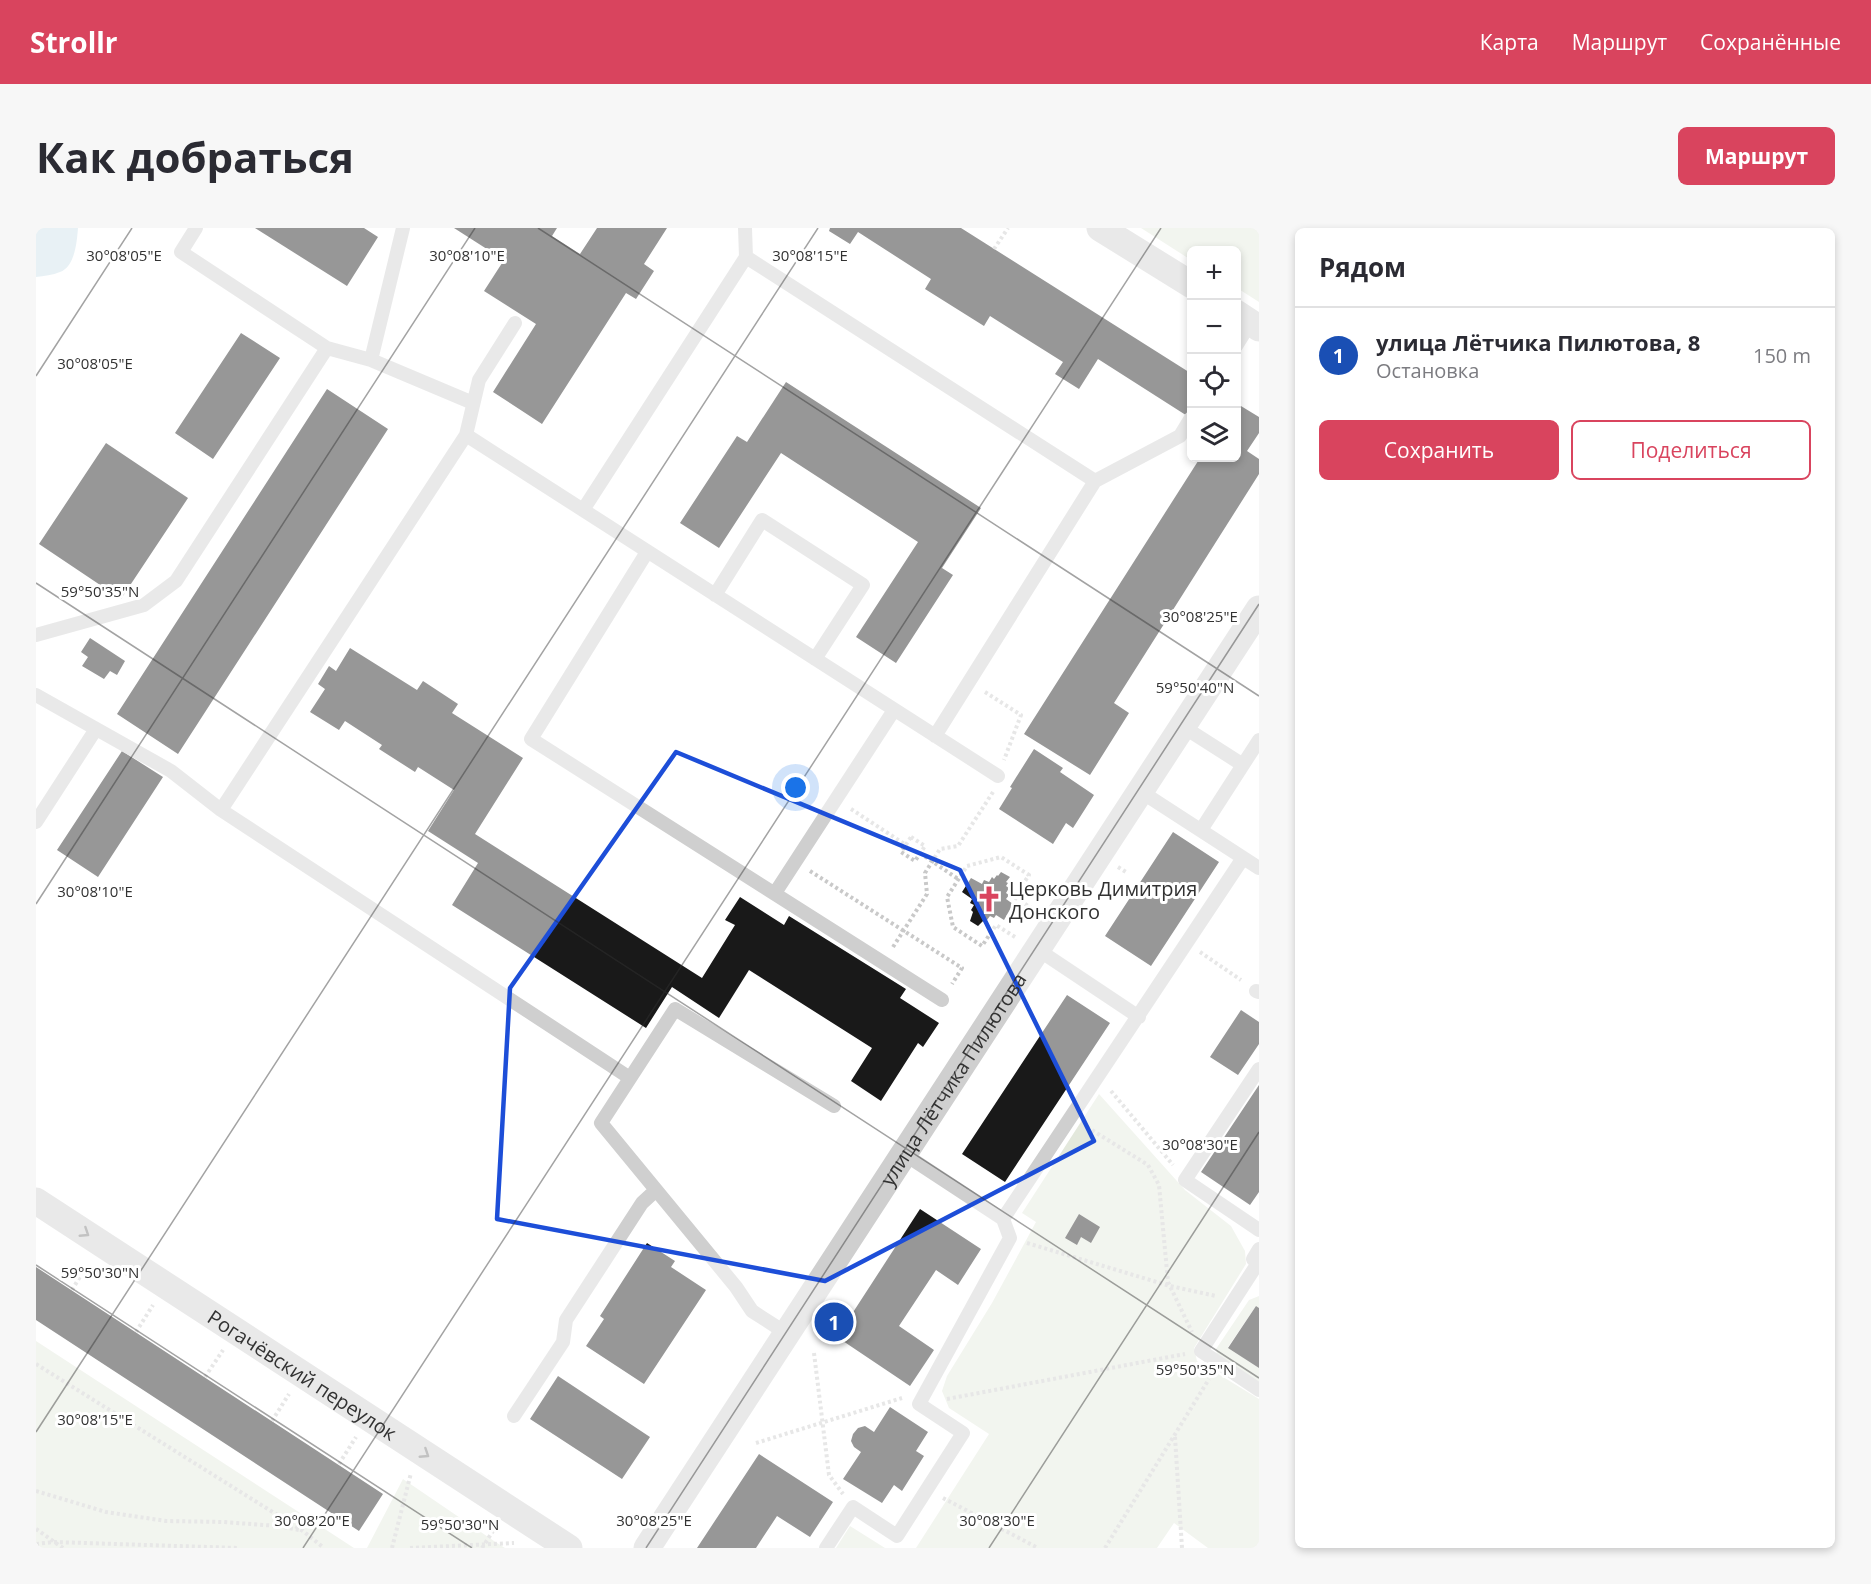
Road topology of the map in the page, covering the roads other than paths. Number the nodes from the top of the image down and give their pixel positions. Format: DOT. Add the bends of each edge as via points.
graph roads {
  1 [pos="196,228"];
  2 [pos="403,228"];
  3 [pos="745,228"];
  4 [pos="1100,228"];
  5 [pos="746,257"];
  6 [pos="1187,282"];
  7 [pos="1249,321"];
  8 [pos="515,323"];
  9 [pos="1241,336"];
  10 [pos="327,348"];
  11 [pos="371,360"];
  12 [pos="473,403"];
  13 [pos="1187,425"];
  14 [pos="466,435"];
  15 [pos="1095,481"];
  16 [pos="583,510"];
  17 [pos="648,552"];
  18 [pos="715,595"];
  19 [pos="1259,609"];
  20 [pos="36,635"];
  21 [pos="1251,637"];
  22 [pos="815,659"];
  23 [pos="36,695"];
  24 [pos="894,710"];
  25 [pos="1182,726"];
  26 [pos="96,729"];
  27 [pos="935,736"];
  28 [pos="1259,740"];
  29 [pos="1243,765"];
  30 [pos="998,776"];
  31 [pos="1140,791"];
  32 [pos="221,810"];
  33 [pos="36,822"];
  34 [pos="1201,831"];
  35 [pos="1243,858"];
  36 [pos="1259,868"];
  37 [pos="775,893"];
  38 [pos="1028,944"];
  39 [pos="942,1000"];
  40 [pos="1138,1017"];
  41 [pos="1259,1069"];
  42 [pos="630,1078"];
  43 [pos="834,1106"];
  44 [pos="903,1154"];
  45 [pos="655,1191"];
  46 [pos="36,1201"];
  47 [pos="1003,1219"];
  48 [pos="1259,1230"];
  49 [pos="1259,1259"];
  50 [pos="786,1333"];
  51 [pos="1259,1390"];
  52 [pos="514,1416"];
  53 [pos="569,1548"];
  54 [pos="647,1548"];
  55 [pos="826,1548"];
  1 -- 10 [label="lane" via="181,252"];
  2 -- 11 [label="lane"];
  3 -- 5 [label="lane"];
  4 -- 6 [label="street"];
  5 -- 15 [label="lane"];
  5 -- 16 [label="lane"];
  7 -- 9 [label="lane"];
  8 -- 12 [label="lane" via="479,380"];
  10 -- 11 [label="lane"];
  10 -- 20 [label="lane" via="176,580 144,605"];
  11 -- 12 [label="lane"];
  12 -- 14 [label="lane"];
  13 -- 15 [label="lane" via="1180,436"];
  14 -- 16 [label="lane"];
  14 -- 32 [label="lane"];
  15 -- 27 [label="lane"];
  16 -- 17 [label="lane"];
  17 -- 18 [label="lane"];
  17 -- 37 [label="lane" via="531,739"];
  18 -- 22 [label="lane"];
  18 -- 22 [label="lane" via="762,520 863,585"];
  19 -- 21 [label="street, улица Лётчика Пилютова"];
  21 -- 25 [label="street, улица Лётчика Пилютова"];
  22 -- 24 [label="lane"];
  23 -- 26 [label="lane"];
  24 -- 27 [label="lane"];
  24 -- 37 [label="lane"];
  25 -- 29 [label="lane"];
  25 -- 31 [label="street, улица Лётчика Пилютова"];
  26 -- 32 [label="lane" via="171,771"];
  26 -- 33 [label="lane"];
  27 -- 30 [label="lane"];
  28 -- 29 [label="lane"];
  29 -- 34 [label="lane"];
  31 -- 34 [label="lane"];
  31 -- 38 [label="street, улица Лётчика Пилютова"];
  32 -- 42 [label="lane"];
  34 -- 35 [label="lane"];
  35 -- 36 [label="lane"];
  35 -- 40 [label="lane"];
  37 -- 39 [label="lane"];
  38 -- 40 [label="lane"];
  38 -- 44 [label="street, улица Лётчика Пилютова"];
  40 -- 47 [label="lane"];
  41 -- 48 [label="lane" via="1185,1179"];
  42 -- 43 [label="lane" via="675,1009"];
  42 -- 45 [label="lane" via="601,1123"];
  44 -- 47 [label="lane"];
  44 -- 50 [label="street, улица Лётчика Пилютова"];
  45 -- 50 [label="lane" via="752,1311"];
  45 -- 52 [label="lane" via="642,1203 567,1320 563,1342"];
  46 -- 53 [label="street, Рогачёвский переулок, one-way"];
  47 -- 55 [label="lane" via="1010,1238 919,1404 963,1432 897,1536 853,1507"];
  49 -- 51 [label="lane" via="1201,1351"];
  50 -- 54 [label="street, улица Лётчика Пилютова"];
}
